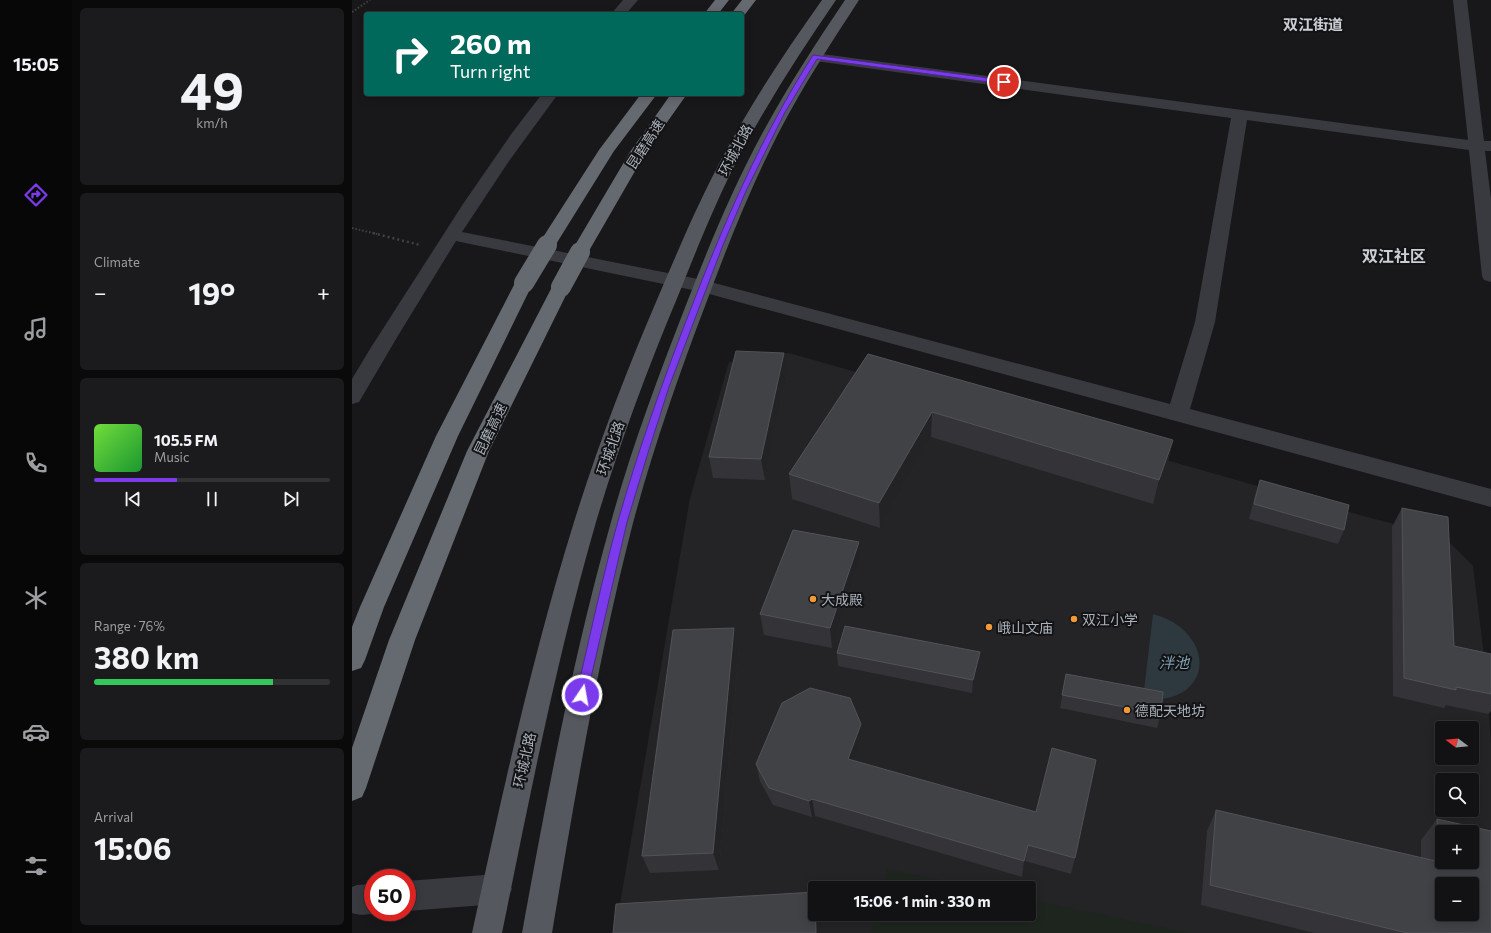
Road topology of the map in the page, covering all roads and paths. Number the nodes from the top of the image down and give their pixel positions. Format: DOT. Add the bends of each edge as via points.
graph roads {
  1 [pos="370,0"];
  2 [pos="631,0"];
  3 [pos="722,0"];
  4 [pos="749,0"];
  5 [pos="829,0"];
  6 [pos="852,0"];
  7 [pos="1460,0"];
  8 [pos="352,12"];
  9 [pos="620,12"];
  10 [pos="713,12"];
  11 [pos="740,12"];
  12 [pos="815,57"];
  13 [pos="549,96"];
  14 [pos="648,96"];
  15 [pos="678,96"];
  16 [pos="1240,114"];
  17 [pos="1484,146"];
  18 [pos="352,228"];
  19 [pos="446,243"];
  20 [pos="1491,276"];
  21 [pos="674,280"];
  22 [pos="703,286"];
  23 [pos="352,396"];
  24 [pos="1178,414"];
  25 [pos="1491,498"];
  26 [pos="352,660"];
  27 [pos="352,788"];
  28 [pos="496,889"];
  29 [pos="416,895"];
  30 [pos="487,933"];
  31 [pos="537,933"];
  1 -- 8 [label="path"];
  2 -- 9 [label="street"];
  3 -- 10 [label="highway"];
  4 -- 11 [label="highway"];
  5 -- 21 [label="main road, 环城北路" via="777,77 735,150"];
  6 -- 12 [label="main road, 环城北路"];
  7 -- 17 [label="street"];
  12 -- 16 [label="street"];
  12 -- 22 [label="main road, 环城北路" via="761,152"];
  13 -- 19 [label="street"];
  14 -- 26 [label="highway, 昆磨高速, bridge" via="607,150 524,283 447,436 372,607"];
  15 -- 27 [label="highway, 昆磨高速, bridge" via="638,152 580,252 478,451 402,640"];
  16 -- 17 [label="street"];
  16 -- 24 [label="street" via="1205,322"];
  17 -- 20 [label="street"];
  18 -- 19 [label="path"];
  19 -- 21 [label="street"];
  19 -- 23 [label="street"];
  21 -- 22 [label="street"];
  21 -- 28 [label="main road, 环城北路" via="632,385 583,529 542,681"];
  22 -- 24 [label="street"];
  22 -- 31 [label="main road, 环城北路" via="665,387 620,530 583,688"];
  24 -- 25 [label="street"];
  28 -- 29 [label="street"];
  28 -- 30 [label="main road, 环城北路"];
}
